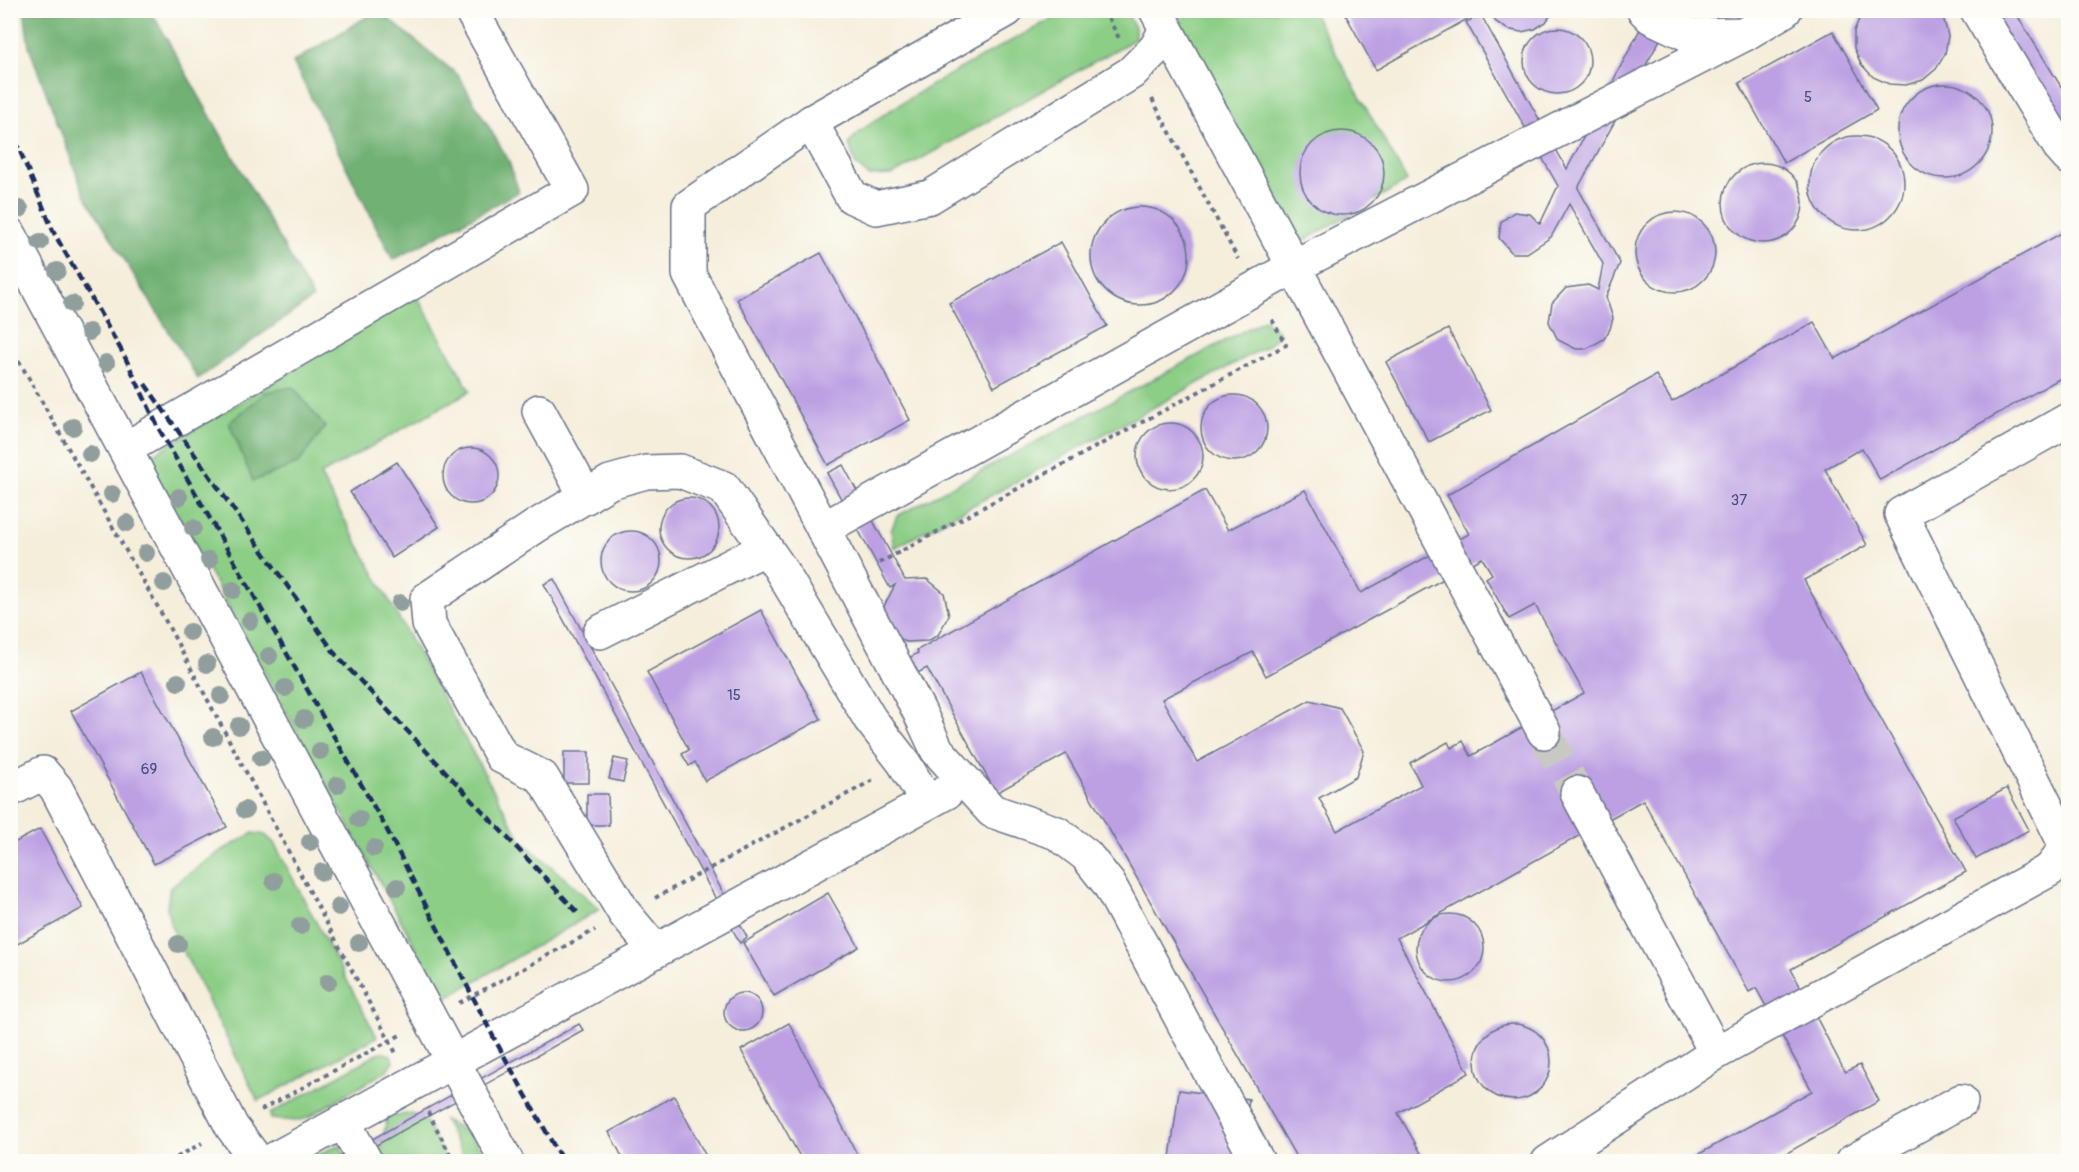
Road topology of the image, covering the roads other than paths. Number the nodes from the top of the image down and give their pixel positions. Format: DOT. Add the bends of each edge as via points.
graph roads {
  1 [pos="471,10"];
  2 [pos="1007,10"];
  3 [pos="1644,10"];
  4 [pos="1785,10"];
  5 [pos="1977,10"];
  6 [pos="1161,20"];
  7 [pos="1745,34"];
  8 [pos="811,122"];
  9 [pos="2068,157"];
  10 [pos="10,235"];
  11 [pos="1294,266"];
  12 [pos="539,411"];
  13 [pos="2068,420"];
  14 [pos="125,449"];
  15 [pos="585,497"];
  16 [pos="823,529"];
  17 [pos="766,548"];
  18 [pos="600,632"];
  19 [pos="1544,732"];
  20 [pos="964,782"];
  21 [pos="10,790"];
  22 [pos="1577,793"];
  23 [pos="927,802"];
  24 [pos="655,950"];
  25 [pos="1716,1053"];
  26 [pos="451,1062"];
  27 [pos="1961,1101"];
  28 [pos="343,1121"];
  29 [pos="258,1161"];
  30 [pos="269,1161"];
  31 [pos="366,1161"];
  32 [pos="507,1161"];
  33 [pos="1258,1161"];
  34 [pos="1548,1161"];
  35 [pos="1852,1161"];
  1 -- 14 [label="lane" via="572,190"];
  2 -- 8 [label="lane"];
  3 -- 7 [label="lane" via="1689,35"];
  4 -- 7 [label="lane"];
  5 -- 9 [label="lane"];
  6 -- 8 [label="lane" via="1156,48 1131,73 930,197 876,208 852,197"];
  6 -- 11 [label="lane"];
  7 -- 11 [label="lane"];
  8 -- 16 [label="lane" via="689,206 689,274"];
  10 -- 14 [label="lane"];
  11 -- 16 [label="lane"];
  11 -- 19 [label="lane"];
  12 -- 15 [label="lane"];
  13 -- 25 [label="lane" via="1901,514 2066,846 2051,869"];
  14 -- 26 [label="lane"];
  15 -- 17 [label="lane" via="610,482 646,472 680,471 724,488"];
  15 -- 24 [label="lane" via="427,599 429,624 502,757 542,777 625,914"];
  16 -- 20 [label="lane" via="937,750"];
  17 -- 18 [label="lane"];
  17 -- 23 [label="lane" via="870,719"];
  20 -- 23 [label="lane"];
  20 -- 33 [label="lane" via="993,811 1057,834 1098,869"];
  21 -- 29 [label="lane" via="44,772 56,788 232,1126"];
  22 -- 25 [label="lane"];
  23 -- 24 [label="lane"];
  24 -- 26 [label="lane"];
  25 -- 34 [label="lane"];
  26 -- 28 [label="lane"];
  26 -- 32 [label="lane"];
  27 -- 35 [label="lane"];
  28 -- 30 [label="lane"];
  28 -- 31 [label="lane"];
}
